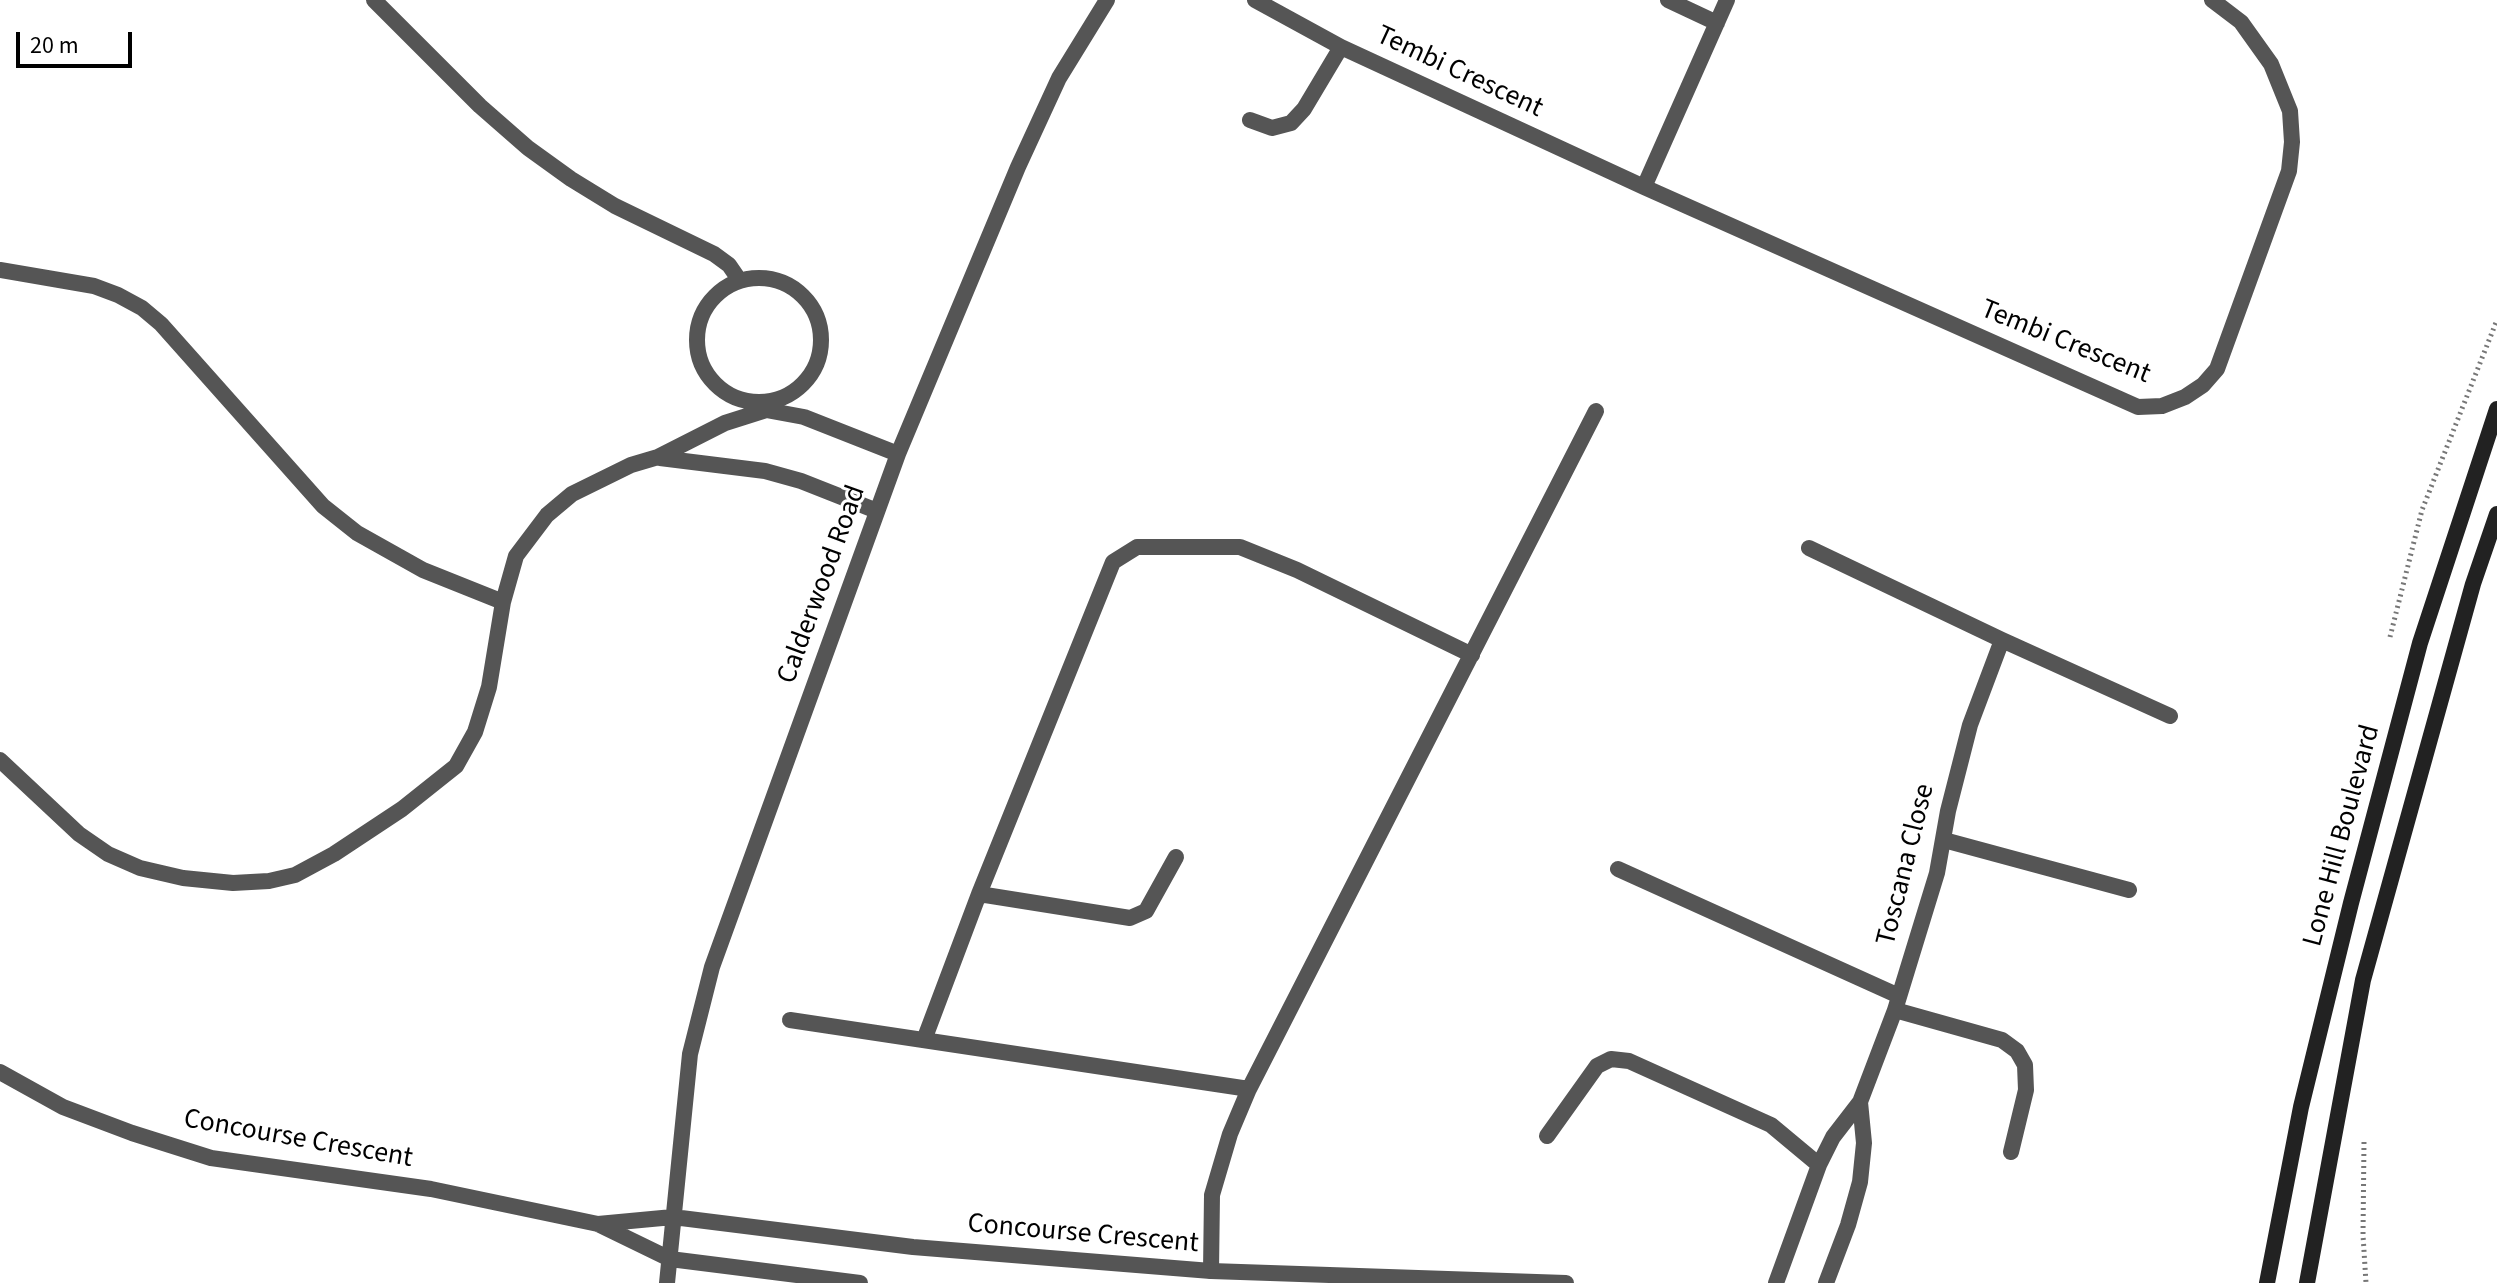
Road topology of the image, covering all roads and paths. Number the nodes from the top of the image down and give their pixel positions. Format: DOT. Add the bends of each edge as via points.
graph roads {
  1 [pos="374,0"];
  2 [pos="1107,0"];
  3 [pos="1255,0"];
  4 [pos="1668,0"];
  5 [pos="1727,0"];
  6 [pos="2212,0"];
  7 [pos="1717,23"];
  8 [pos="1341,47"];
  9 [pos="1250,120"];
  10 [pos="1644,187"];
  11 [pos="0,270"];
  12 [pos="740,281"];
  13 [pos="765,406"];
  14 [pos="2497,409"];
  15 [pos="1596,411"];
  16 [pos="898,454"];
  17 [pos="658,457"];
  18 [pos="877,511"];
  19 [pos="2497,514"];
  20 [pos="1809,548"];
  21 [pos="503,602"];
  22 [pos="2002,640"];
  23 [pos="1472,655"];
  24 [pos="2170,716"];
  25 [pos="0,760"];
  26 [pos="1944,840"];
  27 [pos="1176,857"];
  28 [pos="1618,869"];
  29 [pos="2129,890"];
  30 [pos="979,894"];
  31 [pos="1897,1003"];
  32 [pos="790,1020"];
  33 [pos="924,1040"];
  34 [pos="0,1072"];
  35 [pos="1249,1089"];
  36 [pos="1860,1102"];
  37 [pos="2364,1132"];
  38 [pos="1547,1136"];
  39 [pos="2011,1152"];
  40 [pos="1819,1165"];
  41 [pos="673,1217"];
  42 [pos="598,1224"];
  43 [pos="670,1259"];
  44 [pos="1211,1277"];
  45 [pos="667,1283"];
  46 [pos="860,1283"];
  47 [pos="1566,1283"];
  48 [pos="1776,1283"];
  49 [pos="1826,1283"];
  50 [pos="2267,1283"];
  51 [pos="2307,1283"];
  52 [pos="2366,1283"];
  1 -- 12 [label="street" via="528,148 615,206 714,254"];
  2 -- 16 [label="street, Calderwood Road" via="1053,91 1018,167"];
  3 -- 8 [label="street, Tembi Crescent"];
  4 -- 7 [label="street"];
  5 -- 7 [label="street"];
  6 -- 10 [label="street, Tembi Crescent" via="2241,22 2271,64 2290,111 2289,171 2217,369 2203,385 2162,406 2138,407"];
  7 -- 10 [label="street"];
  8 -- 9 [label="street" via="1291,123 1272,128"];
  8 -- 10 [label="street, Tembi Crescent"];
  11 -- 21 [label="street" via="94,286 142,308 345,524 423,570"];
  12 -- 13 [label="street" via="712,299 701,316 699,358 724,392"];
  12 -- 13 [label="street" via="771,278 792,286 819,321 822,344 817,366 795,391"];
  13 -- 16 [label="street"];
  13 -- 17 [label="street"];
  14 -- 50 [label="street, Lone Hill Boulevard" via="2420,643 2351,903 2301,1107"];
  15 -- 23 [label="street"];
  16 -- 18 [label="street, Calderwood Road"];
  17 -- 18 [label="street" via="765,471"];
  17 -- 21 [label="street" via="598,480 547,515 516,556"];
  18 -- 41 [label="street, Calderwood Road" via="712,967 690,1054"];
  19 -- 51 [label="street, Lone Hill Boulevard" via="2460,627 2363,980"];
  20 -- 22 [label="street"];
  21 -- 25 [label="street" via="489,687 475,732 456,766 402,809 295,875 233,883 140,868 79,834"];
  22 -- 24 [label="street"];
  22 -- 26 [label="street, Toscana Close" via="1970,725"];
  23 -- 30 [label="street" via="1240,547 1137,547 1113,562"];
  23 -- 35 [label="street"];
  26 -- 29 [label="street"];
  26 -- 31 [label="street, Toscana Close"];
  27 -- 30 [label="street" via="1146,911 1130,918"];
  28 -- 31 [label="street"];
  30 -- 33 [label="street"];
  31 -- 36 [label="street, Toscana Close"];
  31 -- 39 [label="street" via="2002,1040 2017,1051 2025,1065 2026,1090"];
  32 -- 33 [label="street"];
  33 -- 35 [label="street"];
  34 -- 42 [label="street, Concourse Crescent" via="63,1107 211,1158 431,1189"];
  35 -- 44 [label="street" via="1212,1195"];
  36 -- 40 [label="street, Toscana Close"];
  36 -- 49 [label="street, Toscana Close" via="1860,1182"];
  37 -- 52 [label="path"];
  38 -- 40 [label="street" via="1597,1066 1611,1059 1629,1061 1771,1125"];
  40 -- 48 [label="street, Toscana Close"];
  41 -- 42 [label="street, Concourse Crescent"];
  41 -- 43 [label="street, Calderwood Road"];
  41 -- 44 [label="street, Concourse Crescent"];
  42 -- 43 [label="street, Concourse Crescent"];
  43 -- 45 [label="street, Calderwood Road"];
  43 -- 46 [label="street, Concourse Crescent"];
  44 -- 47 [label="street, Concourse Crescent"];
}
